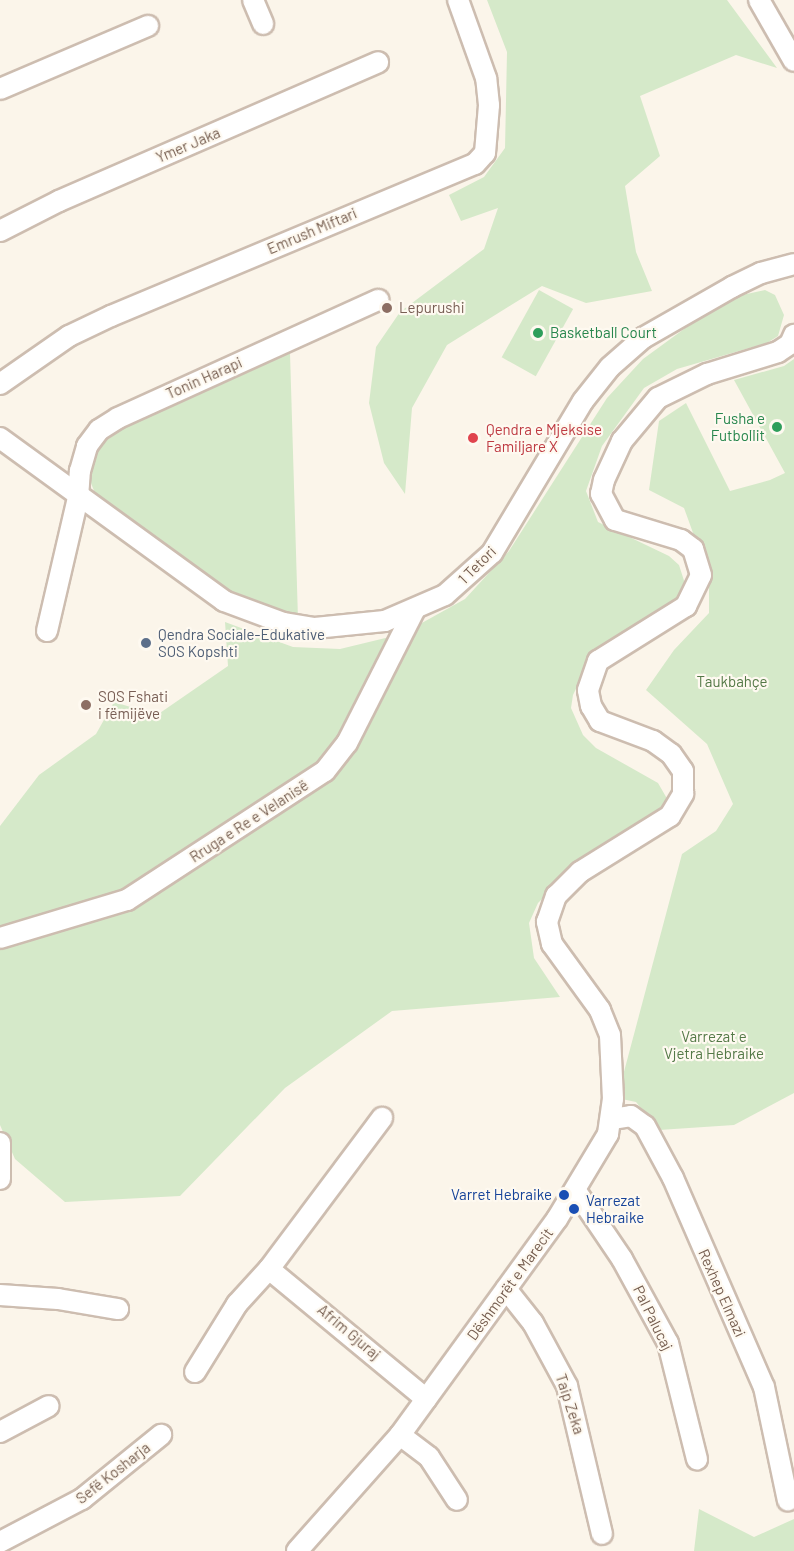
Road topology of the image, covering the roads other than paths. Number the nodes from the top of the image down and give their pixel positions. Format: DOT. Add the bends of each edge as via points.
graph roads {
  1 [pos="253,0"];
  2 [pos="458,0"];
  3 [pos="759,0"];
  4 [pos="263,24"];
  5 [pos="148,26"];
  6 [pos="794,61"];
  7 [pos="378,62"];
  8 [pos="0,89"];
  9 [pos="0,231"];
  10 [pos="794,264"];
  11 [pos="378,300"];
  12 [pos="794,335"];
  13 [pos="0,384"];
  14 [pos="0,438"];
  15 [pos="78,498"];
  16 [pos="415,609"];
  17 [pos="47,631"];
  18 [pos="0,938"];
  19 [pos="382,1118"];
  20 [pos="612,1119"];
  21 [pos="0,1143"];
  22 [pos="0,1179"];
  23 [pos="576,1191"];
  24 [pos="270,1269"];
  25 [pos="506,1289"];
  26 [pos="0,1295"];
  27 [pos="118,1309"];
  28 [pos="195,1372"];
  29 [pos="426,1399"];
  30 [pos="50,1406"];
  31 [pos="0,1432"];
  32 [pos="161,1435"];
  33 [pos="400,1435"];
  34 [pos="697,1459"];
  35 [pos="457,1500"];
  36 [pos="788,1501"];
  37 [pos="602,1534"];
  38 [pos="0,1542"];
  39 [pos="297,1551"];
  1 -- 4 [label="street"];
  2 -- 13 [label="street, Emrush Miftari" via="478,50 488,96 485,153 475,164 111,316 69,336"];
  3 -- 6 [label="street"];
  5 -- 8 [label="street"];
  7 -- 9 [label="street, Ymer Jaka" via="59,201"];
  10 -- 16 [label="street, 1 Tetori" via="761,273 706,300 643,338 610,366 577,411 492,553 445,595"];
  11 -- 15 [label="street, Tonin Harapi" via="99,430 87,446"];
  12 -- 20 [label="street, Dëshmorët e Marecit" via="778,352 706,374 658,398 622,441 604,480 601,494 615,520 681,540 693,549 701,575 686,606 598,661 588,690 591,706 600,720 653,741 671,754 683,771 683,794 670,816 580,872 556,896 547,922 552,944 600,1010 610,1035"];
  14 -- 15 [label="street, 1 Tetori"];
  15 -- 16 [label="street, 1 Tetori" via="224,601 254,614 283,623 324,628 385,621"];
  15 -- 17 [label="street"];
  16 -- 18 [label="street, Rruga e Re e Velanisë" via="347,743 325,771 127,900"];
  19 -- 24 [label="street"];
  20 -- 23 [label="street, Dëshmorët e Marecit" via="601,1149"];
  20 -- 36 [label="street, Rexhep Elmazi" via="631,1116 645,1126 672,1178 764,1387"];
  21 -- 22 [label="street"];
  23 -- 25 [label="street, Dëshmorët e Marecit"];
  23 -- 34 [label="street, Pal Palucaj" via="622,1259 668,1343"];
  24 -- 28 [label="street" via="237,1304"];
  24 -- 29 [label="street, Afrim Gjuraj"];
  25 -- 29 [label="street, Dëshmorët e Marecit"];
  25 -- 37 [label="street, Taip Zeka" via="533,1323 567,1386"];
  26 -- 27 [label="street"];
  29 -- 33 [label="street, Dëshmorët e Marecit"];
  30 -- 31 [label="street"];
  32 -- 38 [label="street, Sefë Kosharja" via="82,1499"];
  33 -- 35 [label="street" via="429,1457"];
  33 -- 39 [label="street, Dëshmorët e Marecit"];
}
